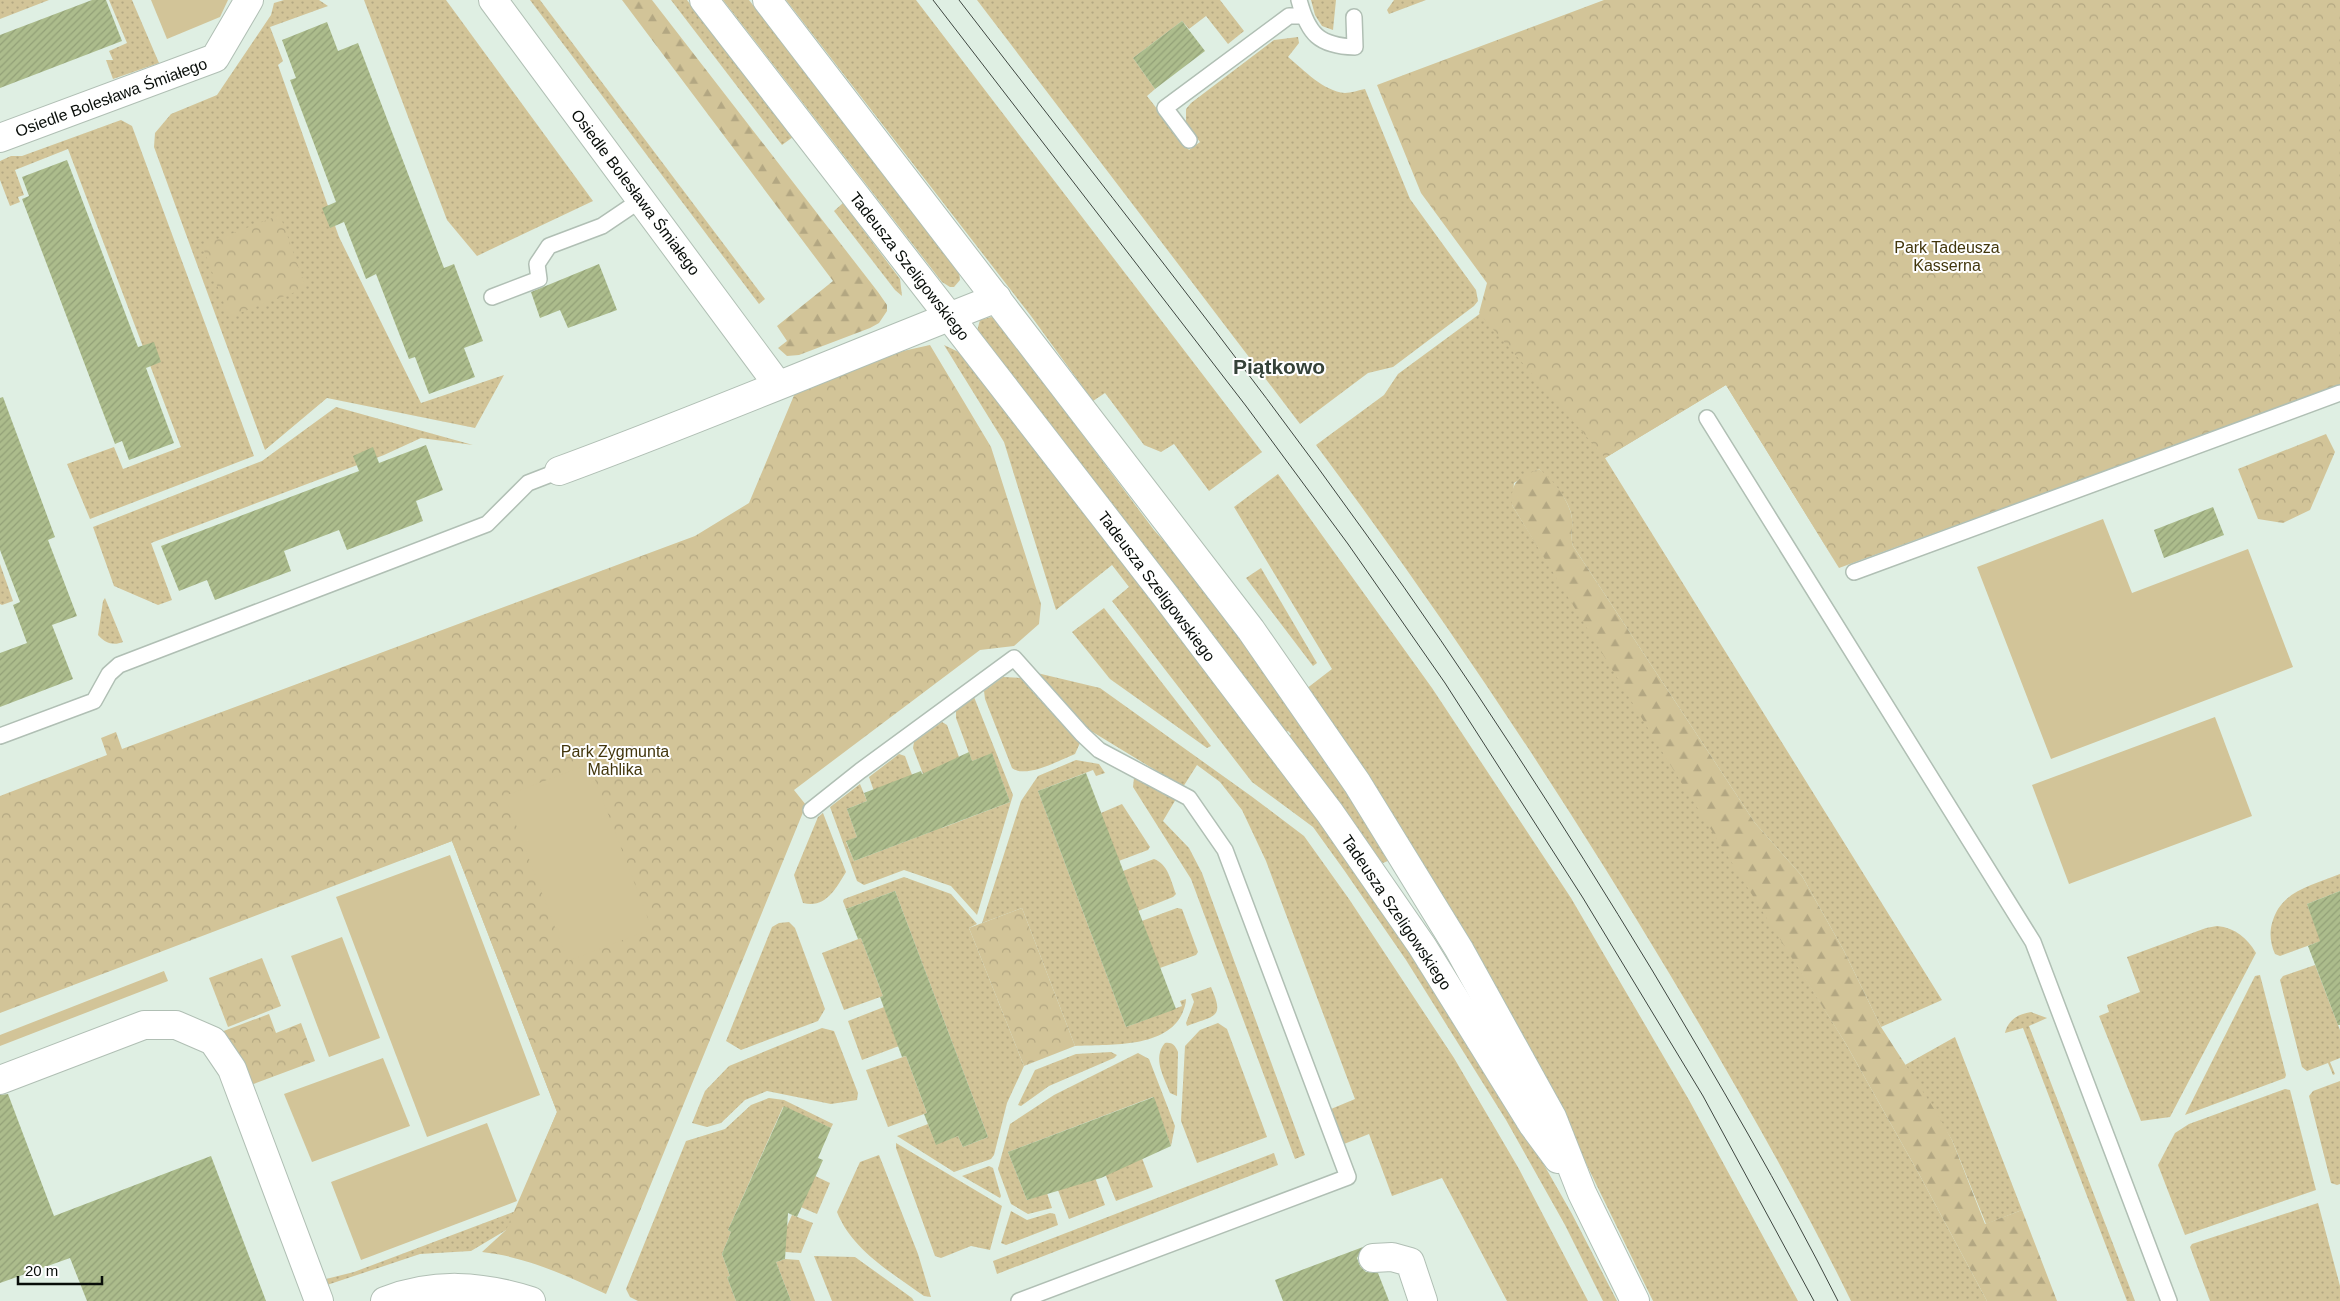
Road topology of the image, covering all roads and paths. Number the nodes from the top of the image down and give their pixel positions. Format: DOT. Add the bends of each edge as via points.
graph roads {
  1 [pos="249,0"];
  2 [pos="493,0"];
  3 [pos="704,0"];
  4 [pos="767,0"];
  5 [pos="1299,0"];
  6 [pos="1303,16"];
  7 [pos="1354,17"];
  8 [pos="0,138"];
  9 [pos="1189,140"];
  10 [pos="642,199"];
  11 [pos="492,297"];
  12 [pos="998,298"];
  13 [pos="950,317"];
  14 [pos="778,385"];
  15 [pos="2340,393"];
  16 [pos="1707,418"];
  17 [pos="559,471"];
  18 [pos="1854,572"];
  19 [pos="0,736"];
  20 [pos="811,810"];
  21 [pos="0,1080"];
  22 [pos="1582,1193"];
  23 [pos="1373,1258"];
  24 [pos="319,1301"];
  25 [pos="385,1301"];
  26 [pos="531,1301"];
  27 [pos="1019,1301"];
  28 [pos="1424,1301"];
  29 [pos="1636,1301"];
  30 [pos="2170,1301"];
  1 -- 8 [label="street, Osiedle Bolesława Śmiałego" via="215,58"];
  2 -- 10 [label="street, Osiedle Bolesława Śmiałego"];
  3 -- 13 [label="street, Tadeusza Szeligowskiego"];
  4 -- 12 [label="street, Tadeusza Szeligowskiego"];
  5 -- 6 [label="lane"];
  6 -- 7 [label="lane" via="1310,30 1323,41 1336,46 1355,47"];
  6 -- 9 [label="lane" via="1289,16 1165,108"];
  10 -- 11 [label="lane" via="602,226 549,246 537,264 539,279"];
  10 -- 14 [label="street, Osiedle Bolesława Śmiałego"];
  12 -- 13 [label="street"];
  12 -- 22 [label="street, Tadeusza Szeligowskiego" via="1251,630 1357,784 1440,916 1524,1066 1552,1117"];
  13 -- 14 [label="street"];
  13 -- 22 [label="street, Tadeusza Szeligowskiego" via="1330,813 1422,946 1533,1125"];
  14 -- 17 [label="street"];
  15 -- 18 [label="lane"];
  16 -- 30 [label="lane" via="2033,942"];
  17 -- 19 [label="lane" via="528,483 488,524 119,665 109,674 94,701"];
  20 -- 27 [label="lane" via="1014,658 1100,750 1190,798 1226,850 1348,1177"];
  21 -- 24 [label="street" via="144,1025 176,1025 213,1041 232,1069"];
  22 -- 29 [label="street, Tadeusza Szeligowskiego"];
  23 -- 28 [label="street" via="1392,1257 1410,1262"];
  25 -- 26 [label="street" via="427,1288 467,1288 496,1290"];
}
